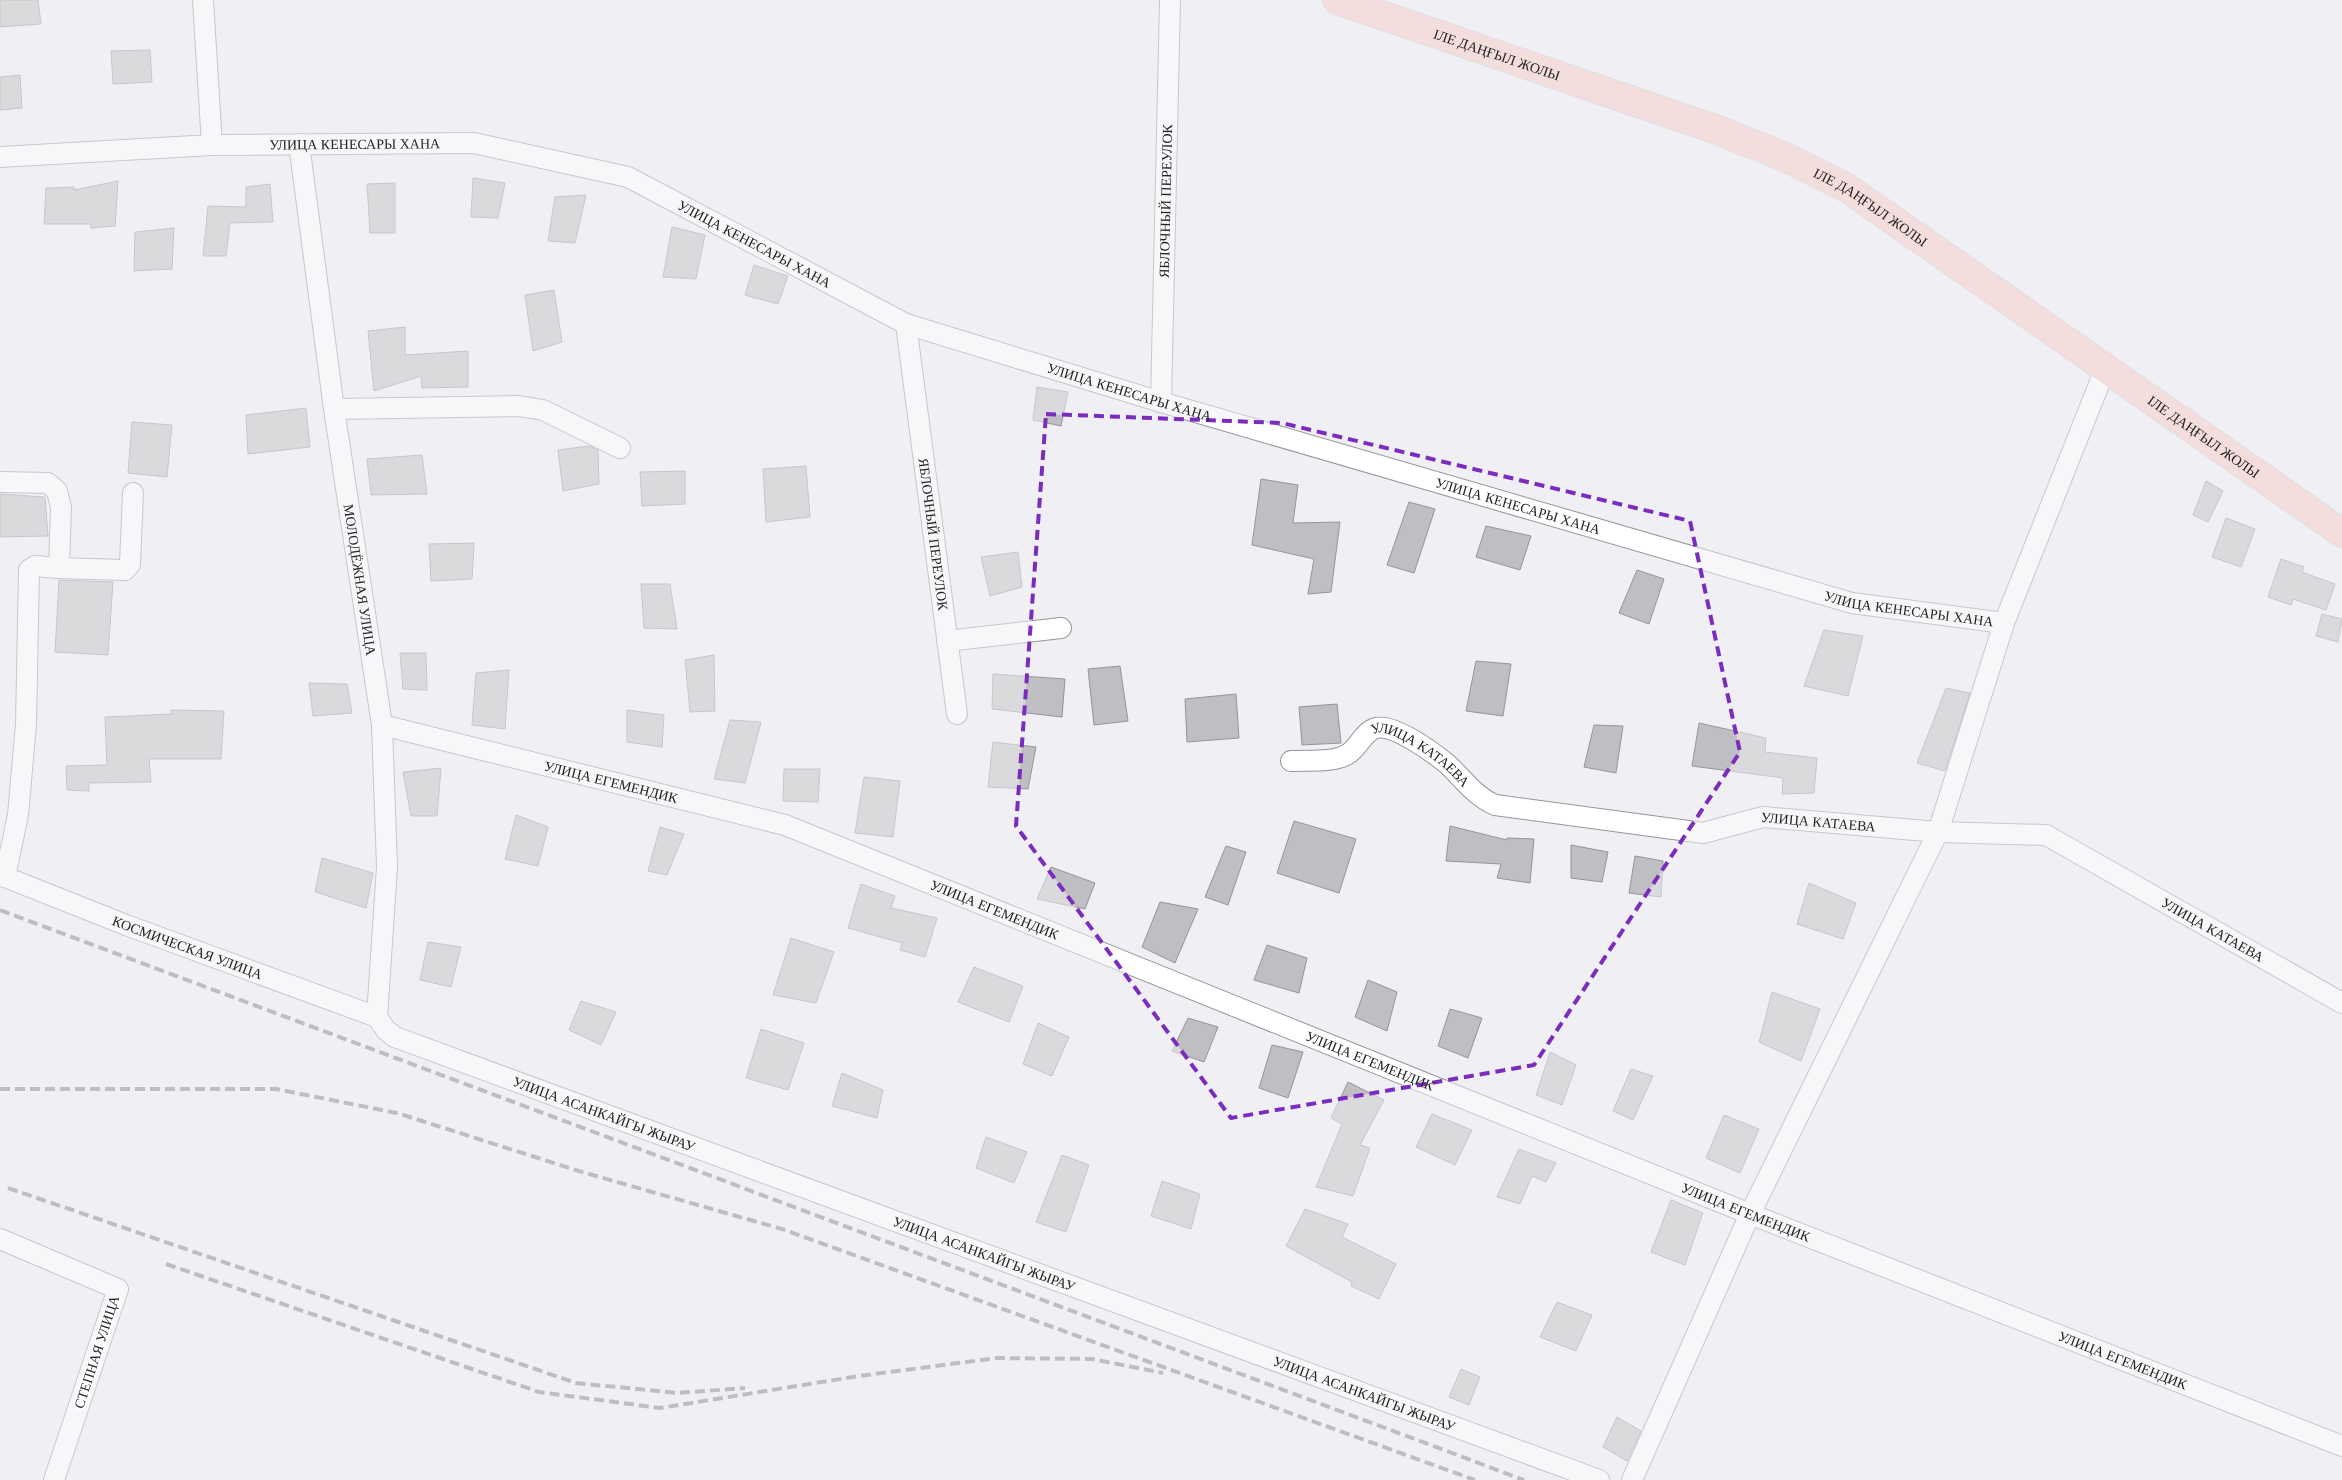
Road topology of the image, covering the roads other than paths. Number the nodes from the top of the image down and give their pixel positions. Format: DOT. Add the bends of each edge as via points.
graph roads {
  1 [pos="203,0"];
  2 [pos="1170,0"];
  3 [pos="1337,0"];
  4 [pos="299,144"];
  5 [pos="212,145"];
  6 [pos="0,157"];
  7 [pos="906,324"];
  8 [pos="2106,367"];
  9 [pos="1161,402"];
  10 [pos="334,409"];
  11 [pos="620,448"];
  12 [pos="0,482"];
  13 [pos="133,493"];
  14 [pos="2342,534"];
  15 [pos="59,568"];
  16 [pos="2004,623"];
  17 [pos="1061,628"];
  18 [pos="947,641"];
  19 [pos="957,714"];
  20 [pos="382,725"];
  21 [pos="1292,761"];
  22 [pos="1938,832"];
  23 [pos="2,876"];
  24 [pos="2342,1003"];
  25 [pos="377,1017"];
  26 [pos="1750,1214"];
  27 [pos="0,1239"];
  28 [pos="2342,1446"];
  29 [pos="54,1480"];
  30 [pos="1600,1480"];
  31 [pos="1632,1480"];
  1 -- 5 [label="street"];
  2 -- 9 [label="street, ЯБЛОЧНЫЙ ПЕРЕУЛОК"];
  3 -- 8 [label="main road, ІЛЕ ДАҢҒЫЛ ЖОЛЫ" via="1715,129 1787,158 1847,188"];
  4 -- 5 [label="street, УЛИЦА КЕНЕСАРЫ ХАНА"];
  4 -- 7 [label="street, УЛИЦА КЕНЕСАРЫ ХАНА" via="474,143 628,177"];
  4 -- 10 [label="street, МОЛОДЁЖНАЯ УЛИЦА"];
  5 -- 6 [label="street, УЛИЦА КЕНЕСАРЫ ХАНА"];
  7 -- 9 [label="street, УЛИЦА КЕНЕСАРЫ ХАНА"];
  7 -- 18 [label="street, ЯБЛОЧНЫЙ ПЕРЕУЛОК"];
  8 -- 14 [label="main road, ІЛЕ ДАҢҒЫЛ ЖОЛЫ"];
  8 -- 16 [label="street, УЛИЦА КЕНЕСАРЫ ХАНА"];
  9 -- 16 [label="street, УЛИЦА КЕНЕСАРЫ ХАНА" via="1852,603"];
  10 -- 11 [label="street" via="518,406 543,410"];
  10 -- 20 [label="street, МОЛОДЁЖНАЯ УЛИЦА"];
  12 -- 15 [label="street" via="48,483 57,491 61,507"];
  13 -- 15 [label="street" via="130,564 125,570"];
  15 -- 23 [label="street" via="35,566 29,570 26,724 18,815"];
  16 -- 22 [label="street"];
  17 -- 18 [label="street"];
  18 -- 19 [label="street, ЯБЛОЧНЫЙ ПЕРЕУЛОК"];
  20 -- 25 [label="street, МОЛОДЁЖНАЯ УЛИЦА" via="387,867"];
  20 -- 26 [label="street, УЛИЦА ЕГЕМЕНДИК" via="785,825"];
  21 -- 22 [label="street, УЛИЦА КАТАЕВА" via="1348,754 1374,728 1386,726 1446,763 1481,799 1495,805 1703,833 1763,817"];
  22 -- 24 [label="street, УЛИЦА КАТАЕВА" via="2046,834"];
  22 -- 26 [label="street"];
  23 -- 25 [label="street, КОСМИЧЕСКАЯ УЛИЦА"];
  25 -- 30 [label="street, УЛИЦА АСАНКАЙГЫ ЖЫРАУ" via="395,1036"];
  26 -- 28 [label="street, УЛИЦА ЕГЕМЕНДИК"];
  26 -- 31 [label="street"];
  27 -- 29 [label="street, СТЕПНАЯ УЛИЦА" via="118,1289"];
}
